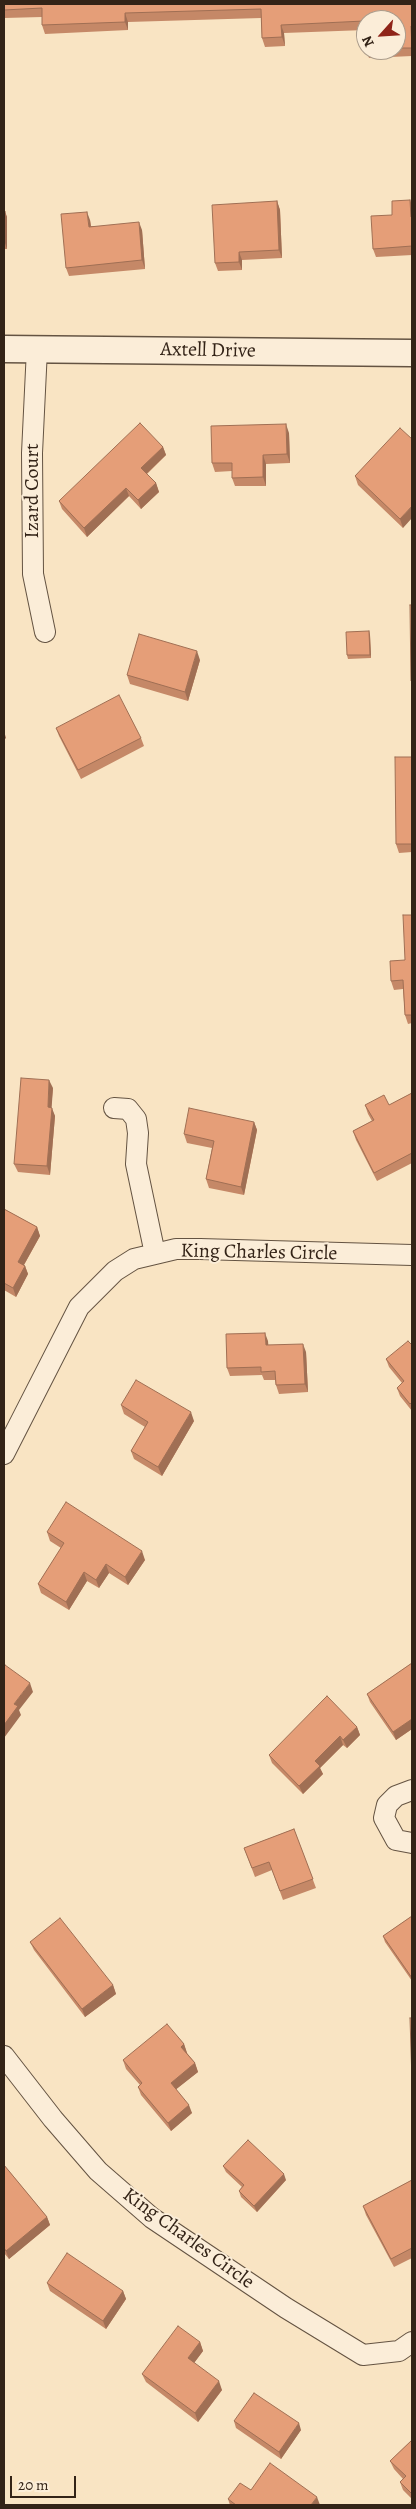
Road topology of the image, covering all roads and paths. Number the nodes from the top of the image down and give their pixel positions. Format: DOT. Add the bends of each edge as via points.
graph roads {
  1 [pos="4,349"];
  2 [pos="37,350"];
  3 [pos="412,353"];
  4 [pos="45,632"];
  5 [pos="114,1108"];
  6 [pos="155,1254"];
  7 [pos="412,1255"];
  8 [pos="4,1454"];
  9 [pos="412,1790"];
  10 [pos="412,1843"];
  11 [pos="4,2056"];
  12 [pos="412,2342"];
  1 -- 2 [label="street, Axtell Drive"];
  2 -- 3 [label="street, Axtell Drive"];
  2 -- 4 [label="street, Izard Court" via="32,453 33,574"];
  5 -- 6 [label="street" via="128,1109 136,1119 136,1164"];
  6 -- 7 [label="street, King Charles Circle" via="200,1249"];
  6 -- 8 [label="street, King Charles Circle" via="134,1259 115,1272 79,1307"];
  9 -- 10 [label="street" via="396,1796 387,1806 384,1818 396,1840"];
  11 -- 12 [label="street, King Charles Circle" via="98,2171 152,2218 286,2308 363,2355 399,2351"];
}
